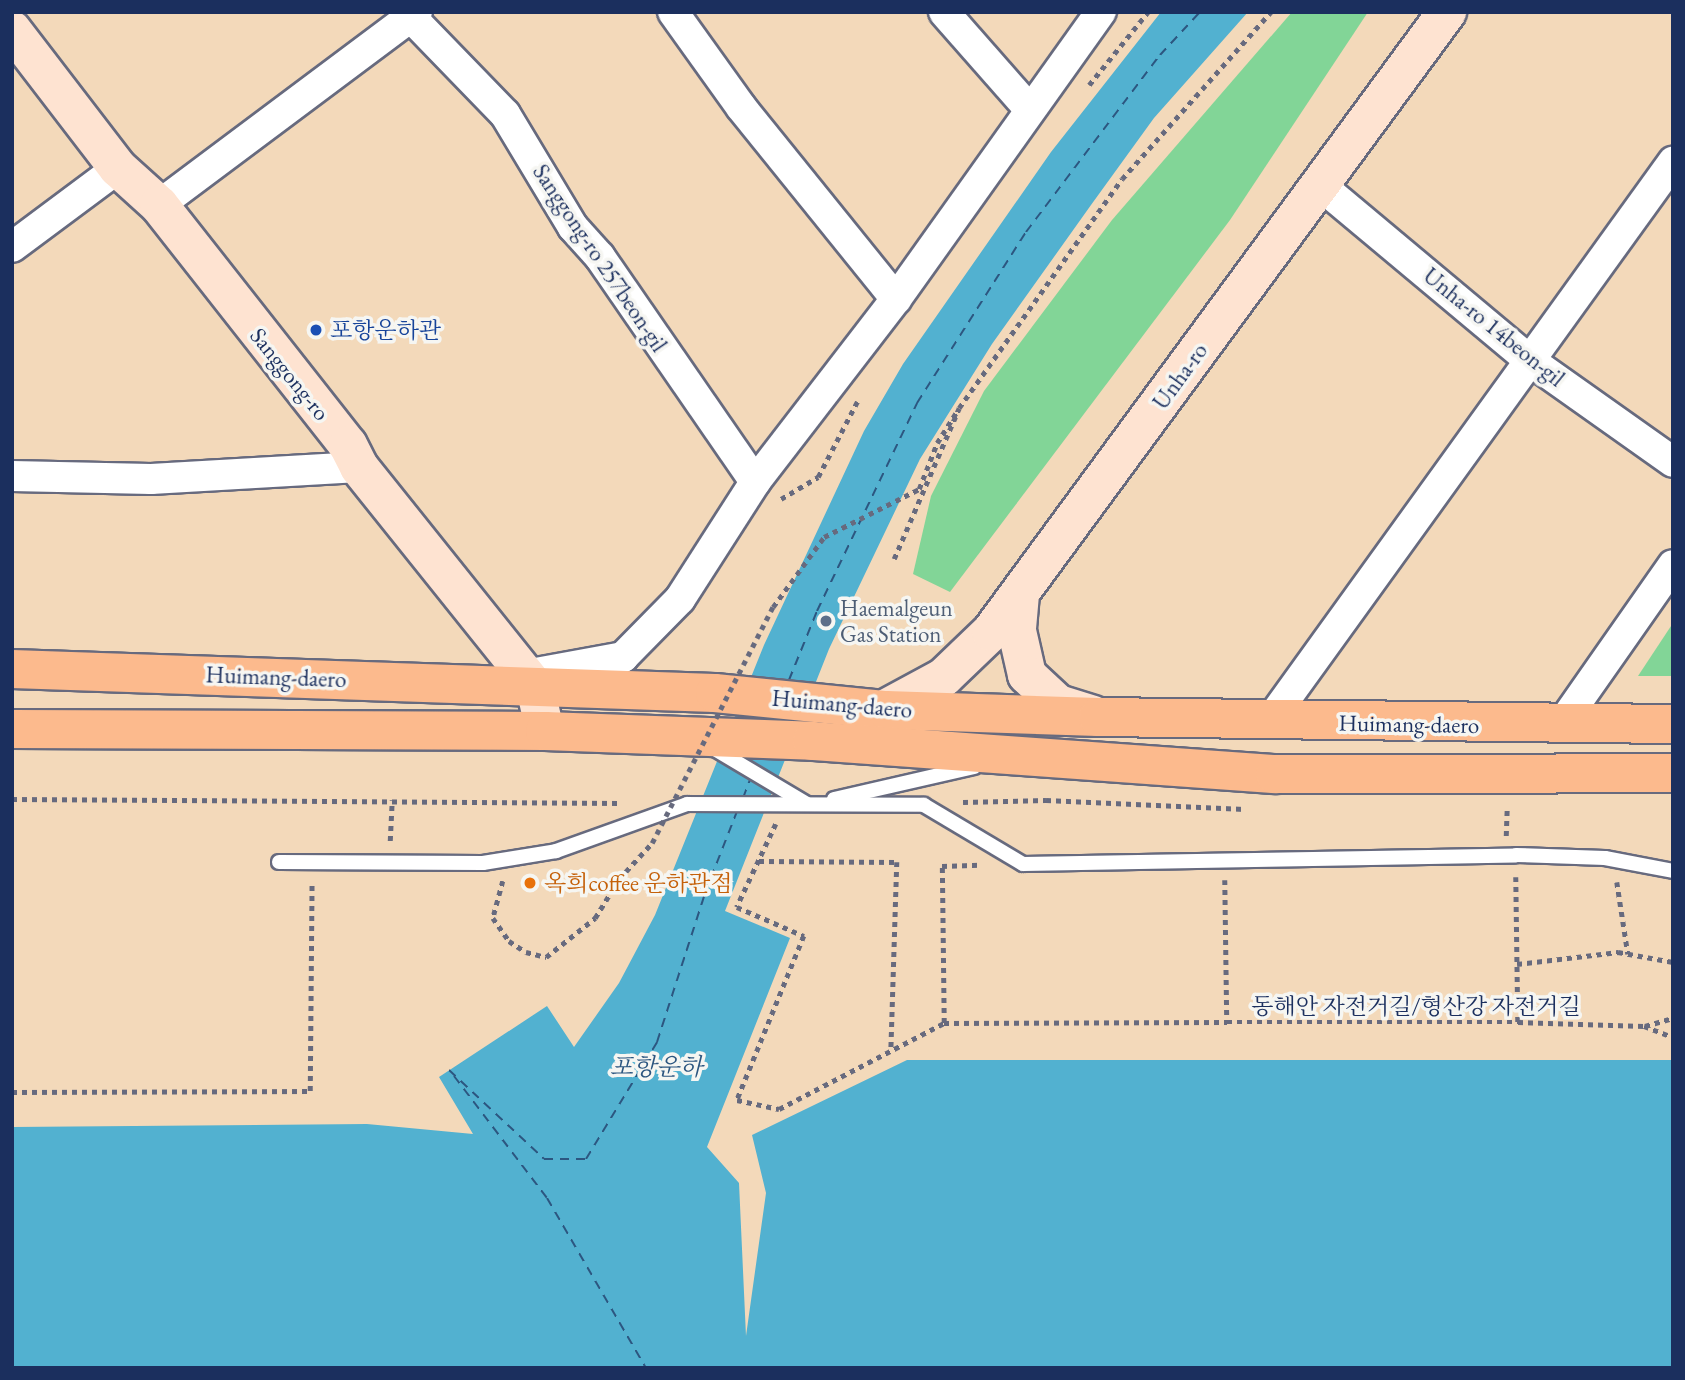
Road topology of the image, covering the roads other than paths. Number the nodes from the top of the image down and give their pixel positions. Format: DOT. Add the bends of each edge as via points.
graph roads {
  1 [pos="673,12"];
  2 [pos="944,12"];
  3 [pos="1101,12"];
  4 [pos="1447,12"];
  5 [pos="411,14"];
  6 [pos="18,48"];
  7 [pos="1030,110"];
  8 [pos="1673,162"];
  9 [pos="118,168"];
  10 [pos="1320,185"];
  11 [pos="159,205"];
  12 [pos="12,247"];
  13 [pos="896,299"];
  14 [pos="1532,362"];
  15 [pos="1673,462"];
  16 [pos="359,467"];
  17 [pos="12,475"];
  18 [pos="755,482"];
  19 [pos="1673,565"];
  20 [pos="1020,594"];
  21 [pos="12,669"];
  22 [pos="530,681"];
  23 [pos="886,710"];
  24 [pos="1098,717"];
  25 [pos="1269,722"];
  26 [pos="1673,723"];
  27 [pos="1561,725"];
  28 [pos="12,729"];
  29 [pos="545,731"];
  30 [pos="692,736"];
  31 [pos="811,741"];
  32 [pos="1020,756"];
  33 [pos="1673,773"];
  34 [pos="808,805"];
  35 [pos="279,862"];
  36 [pos="1673,871"];
  1 -- 13 [label="street" via="741,107"];
  2 -- 7 [label="street"];
  3 -- 7 [label="street"];
  4 -- 10 [label="street, Unha-ro"];
  5 -- 11 [label="street"];
  5 -- 18 [label="street, Sanggong-ro 257beon-gil" via="505,114 573,227 600,257"];
  6 -- 9 [label="street, Sanggong-ro"];
  7 -- 13 [label="street"];
  8 -- 14 [label="street"];
  9 -- 11 [label="street, Sanggong-ro"];
  9 -- 12 [label="street"];
  10 -- 14 [label="street, Unha-ro 14beon-gil"];
  10 -- 20 [label="street, Unha-ro"];
  11 -- 16 [label="street, Sanggong-ro" via="348,445"];
  13 -- 18 [label="street"];
  14 -- 15 [label="street, Unha-ro 14beon-gil"];
  14 -- 25 [label="street"];
  16 -- 17 [label="street" via="151,480"];
  16 -- 22 [label="street, Sanggong-ro"];
  18 -- 22 [label="street" via="680,599 623,657"];
  19 -- 27 [label="street"];
  20 -- 23 [label="street, Unha-ro" via="967,659 922,692"];
  20 -- 24 [label="street" via="1017,631 1027,675 1058,704"];
  21 -- 22 [label="main road, Huimang-daero"];
  22 -- 23 [label="main road, Huimang-daero"];
  22 -- 29 [label="street, Sanggong-ro"];
  23 -- 24 [label="main road, Huimang-daero"];
  23 -- 31 [label="street, Unha-ro"];
  24 -- 25 [label="main road, Huimang-daero"];
  25 -- 27 [label="main road, Huimang-daero"];
  26 -- 27 [label="main road, Huimang-daero"];
  28 -- 29 [label="main road, Huimang-daero"];
  29 -- 30 [label="main road, Huimang-daero"];
  30 -- 31 [label="main road, Huimang-daero"];
  30 -- 34 [label="lane"];
  31 -- 32 [label="main road, Huimang-daero"];
  32 -- 33 [label="main road, Huimang-daero" via="1275,774"];
  32 -- 34 [label="lane"];
  34 -- 35 [label="lane" via="671,807 556,851 483,863"];
  34 -- 36 [label="lane" via="925,805 1024,864 1516,855 1614,860"];
}
